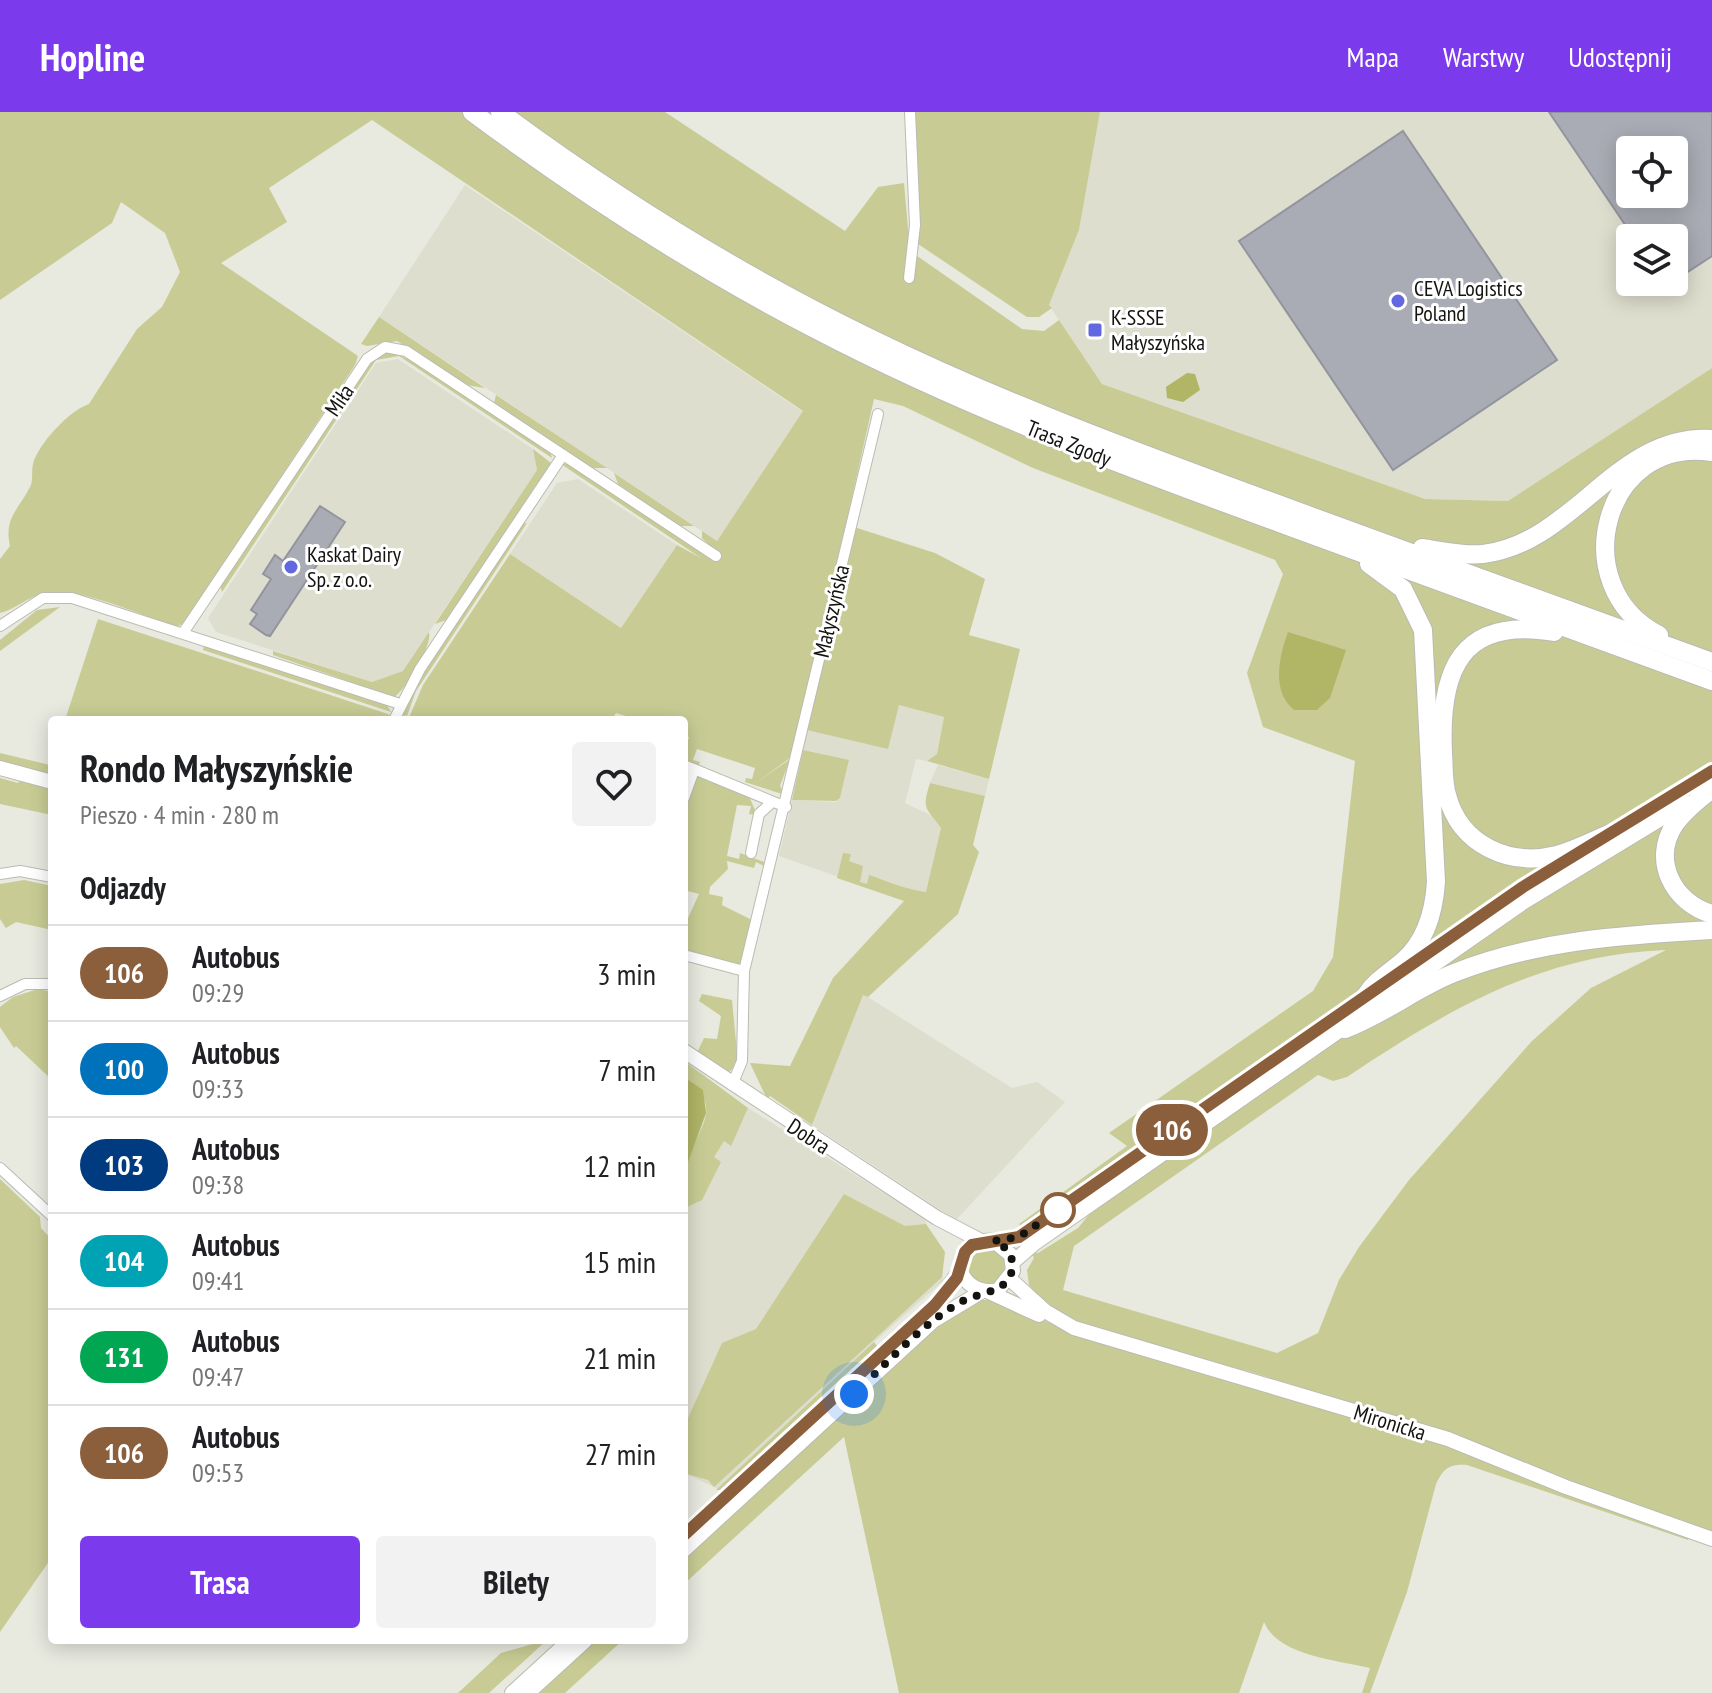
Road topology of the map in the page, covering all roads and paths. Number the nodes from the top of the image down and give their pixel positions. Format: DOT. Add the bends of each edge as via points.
graph roads {
  1 [pos="472,112"];
  2 [pos="500,112"];
  3 [pos="910,112"];
  4 [pos="909,278"];
  5 [pos="878,414"];
  6 [pos="1712,439"];
  7 [pos="1712,452"];
  8 [pos="563,455"];
  9 [pos="1361,534"];
  10 [pos="1313,536"];
  11 [pos="716,556"];
  12 [pos="0,626"];
  13 [pos="183,633"];
  14 [pos="1627,650"];
  15 [pos="1712,662"];
  16 [pos="1712,681"];
  17 [pos="400,704"];
  18 [pos="396,716"];
  19 [pos="0,768"];
  20 [pos="689,768"];
  21 [pos="1712,771"];
  22 [pos="48,781"];
  23 [pos="1712,789"];
  24 [pos="771,803"];
  25 [pos="786,807"];
  26 [pos="1609,834"];
  27 [pos="751,853"];
  28 [pos="0,874"];
  29 [pos="48,876"];
  30 [pos="1712,914"];
  31 [pos="1712,930"];
  32 [pos="688,956"];
  33 [pos="744,971"];
  34 [pos="48,984"];
  35 [pos="1366,995"];
  36 [pos="0,996"];
  37 [pos="1345,1029"];
  38 [pos="688,1054"];
  39 [pos="732,1085"];
  40 [pos="0,1168"];
  41 [pos="48,1212"];
  42 [pos="937,1218"];
  43 [pos="988,1241"];
  44 [pos="965,1252"];
  45 [pos="1013,1262"];
  46 [pos="961,1269"];
  47 [pos="1010,1279"];
  48 [pos="985,1292"];
  49 [pos="1063,1323"];
  50 [pos="688,1531"];
  51 [pos="1712,1539"];
  52 [pos="688,1546"];
  53 [pos="566,1644"];
  54 [pos="582,1644"];
  55 [pos="512,1693"];
  56 [pos="528,1693"];
  1 -- 10 [label="highway, Trasa Zgody" via="648,233 828,336 1026,427"];
  2 -- 9 [label="highway, Trasa Zgody" via="658,220 873,340 1078,429"];
  3 -- 4 [label="street" via="915,225"];
  5 -- 25 [label="street, Małyszyńska"];
  6 -- 9 [label="highway" via="1674,441 1642,454 1541,534 1500,550 1444,552"];
  7 -- 15 [label="highway" via="1678,453 1630,479 1616,499 1604,543 1610,580 1634,618"];
  8 -- 11 [label="street, Miła"];
  8 -- 13 [label="street, Miła" via="406,351 380,349 349,385"];
  8 -- 17 [label="street"];
  9 -- 15 [label="highway, Trasa Zgody"];
  10 -- 14 [label="highway, Trasa Zgody"];
  10 -- 35 [label="highway" via="1370,564 1403,589 1423,630 1426,653 1433,906 1414,949"];
  12 -- 13 [label="street" via="31,603 58,596"];
  13 -- 17 [label="street"];
  14 -- 16 [label="highway, Trasa Zgody"];
  14 -- 26 [label="highway" via="1531,628 1505,630 1469,648 1448,676 1442,698 1445,792 1460,825 1478,844 1505,856 1539,857"];
  17 -- 18 [label="street"];
  19 -- 22 [label="main road"];
  20 -- 24 [label="street"];
  21 -- 26 [label="main road"];
  23 -- 30 [label="highway" via="1674,826 1665,855 1667,876 1677,893"];
  23 -- 37 [label="main road" via="1524,902"];
  24 -- 25 [label="street"];
  24 -- 27 [label="street" via="759,814"];
  25 -- 33 [label="street, Małyszyńska"];
  26 -- 35 [label="main road"];
  28 -- 29 [label="street" via="27,871"];
  31 -- 37 [label="highway" via="1525,949 1450,975"];
  32 -- 33 [label="street"];
  33 -- 39 [label="street, Małyszyńska" via="742,1061"];
  34 -- 36 [label="street" via="25,984"];
  35 -- 43 [label="main road" via="1023,1234 1009,1241"];
  37 -- 45 [label="main road"];
  38 -- 39 [label="main road, Dobra"];
  39 -- 42 [label="main road, Dobra"];
  40 -- 41 [label="street"];
  42 -- 43 [label="main road, Dobra"];
  42 -- 44 [label="main road, Dobra"];
  43 -- 44 [label="main road"];
  43 -- 45 [label="main road" via="1007,1249"];
  44 -- 46 [label="main road"];
  45 -- 47 [label="main road"];
  46 -- 48 [label="main road" via="967,1284"];
  46 -- 50 [label="main road" via="935,1305"];
  47 -- 48 [label="main road"];
  47 -- 49 [label="main road, Mironicka"];
  48 -- 49 [label="main road, Mironicka"];
  48 -- 52 [label="main road" via="933,1321"];
  49 -- 51 [label="main road, Mironicka" via="1448,1439"];
  53 -- 55 [label="main road"];
  54 -- 56 [label="main road"];
}
